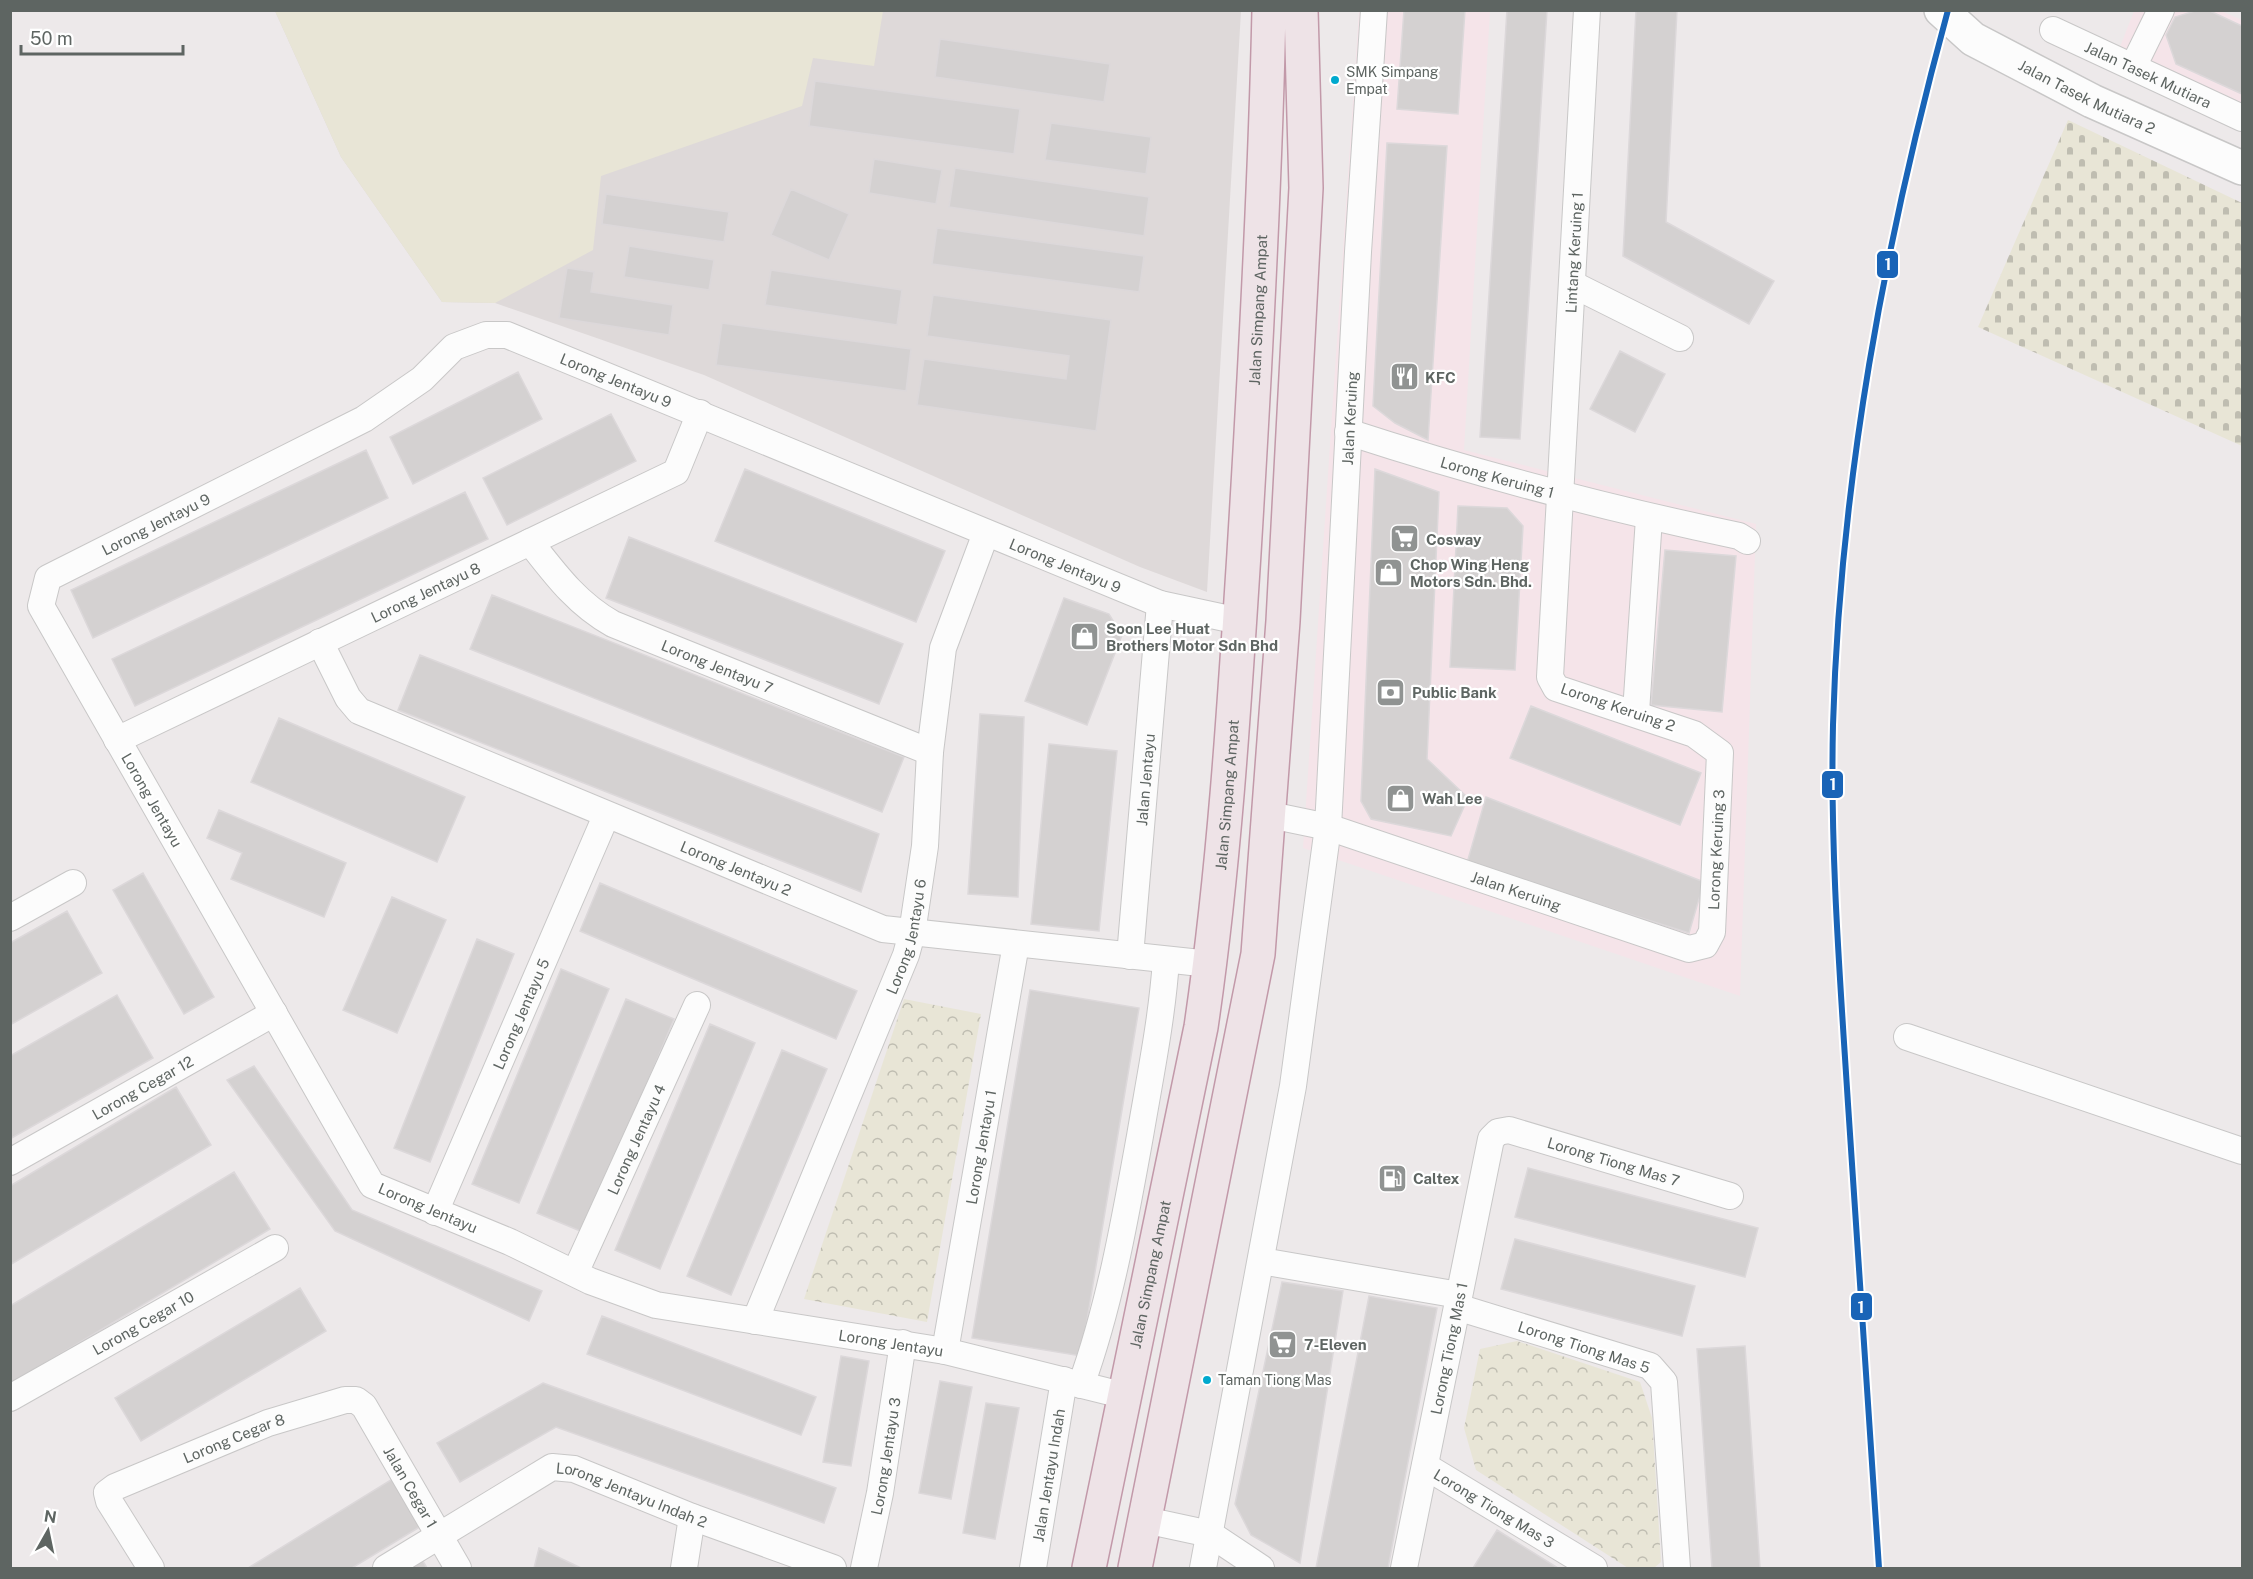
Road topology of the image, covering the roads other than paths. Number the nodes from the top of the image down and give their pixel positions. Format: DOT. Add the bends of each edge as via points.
graph roads {
  1 [pos="1269,10"];
  2 [pos="1301,10"];
  3 [pos="1374,10"];
  4 [pos="1587,10"];
  5 [pos="1941,10"];
  6 [pos="2161,10"];
  7 [pos="2053,30"];
  8 [pos="2133,67"];
  9 [pos="2242,118"];
  10 [pos="2242,168"];
  11 [pos="1572,284"];
  12 [pos="1680,338"];
  13 [pos="699,413"];
  14 [pos="1348,432"];
  15 [pos="1560,496"];
  16 [pos="1649,518"];
  17 [pos="986,533"];
  18 [pos="1747,541"];
  19 [pos="530,542"];
  20 [pos="1160,604"];
  21 [pos="41,606"];
  22 [pos="1239,621"];
  23 [pos="320,642"];
  24 [pos="1636,712"];
  25 [pos="117,740"];
  26 [pos="930,752"];
  27 [pos="1720,753"];
  28 [pos="1270,815"];
  29 [pos="606,816"];
  30 [pos="1328,827"];
  31 [pos="73,882"];
  32 [pos="10,918"];
  33 [pos="912,933"];
  34 [pos="1016,944"];
  35 [pos="1705,945"];
  36 [pos="1130,956"];
  37 [pos="1166,960"];
  38 [pos="1210,964"];
  39 [pos="697,1005"];
  40 [pos="274,1013"];
  41 [pos="1907,1037"];
  42 [pos="1498,1132"];
  43 [pos="2242,1151"];
  44 [pos="10,1162"];
  45 [pos="1730,1196"];
  46 [pos="435,1212"];
  47 [pos="274,1248"];
  48 [pos="1261,1262"];
  49 [pos="575,1273"];
  50 [pos="1458,1301"];
  51 [pos="755,1322"];
  52 [pos="903,1343"];
  53 [pos="945,1350"];
  54 [pos="1073,1383"];
  55 [pos="1126,1396"];
  56 [pos="10,1398"];
  57 [pos="363,1406"];
  58 [pos="1425,1466"];
  59 [pos="692,1517"];
  60 [pos="1145,1520"];
  61 [pos="1210,1534"];
  62 [pos="441,1537"];
  63 [pos="151,1569"];
  64 [pos="386,1569"];
  65 [pos="458,1569"];
  66 [pos="684,1569"];
  67 [pos="833,1569"];
  68 [pos="864,1569"];
  69 [pos="1033,1569"];
  70 [pos="1089,1569"];
  71 [pos="1135,1569"];
  72 [pos="1203,1569"];
  73 [pos="1261,1569"];
  74 [pos="1404,1569"];
  75 [pos="1594,1569"];
  76 [pos="1677,1569"];
  1 -- 22 [label="highway, Jalan Simpang Ampat" via="1257,334"];
  2 -- 28 [label="highway" via="1306,188"];
  3 -- 14 [label="street, Jalan Keruing"];
  4 -- 11 [label="street, Lintang Keruing 1"];
  5 -- 10 [label="street, Jalan Tasek Mutiara 2" via="1973,39 2092,101"];
  6 -- 8 [label="street"];
  7 -- 8 [label="street, Jalan Tasek Mutiara"];
  8 -- 9 [label="street, Jalan Tasek Mutiara"];
  11 -- 12 [label="street"];
  11 -- 15 [label="street, Lintang Keruing 1"];
  13 -- 17 [label="street, Lorong Jentayu 9"];
  13 -- 19 [label="street, Lorong Jentayu 8" via="676,472"];
  13 -- 21 [label="street, Lorong Jentayu 9" via="507,335 486,335 454,347 422,379 364,419 48,579"];
  14 -- 15 [label="street, Lorong Keruing 1"];
  14 -- 30 [label="street, Jalan Keruing"];
  15 -- 16 [label="street, Lorong Keruing 1"];
  15 -- 24 [label="street, Lorong Keruing 2" via="1550,676 1556,688"];
  16 -- 18 [label="street, Lorong Keruing 1"];
  16 -- 24 [label="street"];
  17 -- 20 [label="street, Lorong Jentayu 9"];
  17 -- 26 [label="street, Lorong Jentayu 6" via="943,648"];
  19 -- 23 [label="street, Lorong Jentayu 8"];
  19 -- 26 [label="street, Lorong Jentayu 7" via="571,594 613,624"];
  20 -- 22 [label="street, Lorong Jentayu 9"];
  20 -- 36 [label="street, Jalan Jentayu"];
  21 -- 25 [label="street, Lorong Jentayu"];
  22 -- 38 [label="highway, Jalan Simpang Ampat"];
  23 -- 25 [label="street, Lorong Jentayu 8"];
  23 -- 29 [label="street, Lorong Jentayu 2" via="348,698 359,711"];
  24 -- 27 [label="street, Lorong Keruing 2" via="1695,734"];
  25 -- 40 [label="street, Lorong Jentayu"];
  26 -- 33 [label="street, Lorong Jentayu 6" via="924,846"];
  27 -- 35 [label="street, Lorong Keruing 3" via="1712,932"];
  28 -- 30 [label="street, Jalan Keruing"];
  28 -- 60 [label="highway" via="1258,954"];
  29 -- 33 [label="street, Lorong Jentayu 2" via="883,929"];
  29 -- 46 [label="street, Lorong Jentayu 5"];
  30 -- 35 [label="street, Jalan Keruing" via="1689,950"];
  30 -- 48 [label="street, Jalan Keruing" via="1293,1086"];
  31 -- 32 [label="street"];
  33 -- 34 [label="street, Lorong Jentayu 2"];
  33 -- 51 [label="street, Lorong Jentayu 6" via="906,956"];
  34 -- 36 [label="street, Lorong Jentayu 2"];
  34 -- 53 [label="street, Lorong Jentayu 1"];
  36 -- 37 [label="street, Lorong Jentayu 2"];
  37 -- 38 [label="street, Lorong Jentayu 2"];
  37 -- 54 [label="street, Jalan Jentayu Indah" via="1163,1003 1131,1182 1097,1340"];
  38 -- 55 [label="highway, Jalan Simpang Ampat"];
  39 -- 49 [label="street, Lorong Jentayu 4"];
  40 -- 44 [label="street, Lorong Cegar 12"];
  40 -- 46 [label="street, Lorong Jentayu" via="372,1185"];
  41 -- 43 [label="street"];
  42 -- 45 [label="street, Lorong Tiong Mas 7" via="1509,1130"];
  42 -- 50 [label="street, Lorong Tiong Mas 1" via="1491,1139"];
  46 -- 49 [label="street, Lorong Jentayu"];
  47 -- 56 [label="street, Lorong Cegar 10"];
  48 -- 50 [label="street"];
  48 -- 61 [label="street, Jalan Keruing"];
  49 -- 51 [label="street, Lorong Jentayu" via="656,1305"];
  50 -- 58 [label="street, Lorong Tiong Mas 1"];
  50 -- 76 [label="street, Lorong Tiong Mas 5" via="1650,1366 1659,1373 1664,1382"];
  51 -- 52 [label="street, Lorong Jentayu"];
  52 -- 53 [label="street, Lorong Jentayu"];
  52 -- 68 [label="street, Lorong Jentayu 3"];
  53 -- 54 [label="street, Lorong Jentayu"];
  54 -- 55 [label="street, Lorong Jentayu"];
  54 -- 69 [label="street, Jalan Jentayu Indah"];
  55 -- 70 [label="highway, Jalan Simpang Ampat"];
  57 -- 62 [label="street, Jalan Cegar 1"];
  57 -- 63 [label="street, Lorong Cegar 8" via="356,1400 345,1400 268,1423 107,1493"];
  58 -- 74 [label="street, Lorong Tiong Mas 1"];
  58 -- 75 [label="street, Lorong Tiong Mas 3"];
  59 -- 62 [label="street, Lorong Jentayu Indah 2" via="574,1469 552,1467"];
  59 -- 66 [label="street"];
  59 -- 67 [label="street, Lorong Jentayu Indah 2"];
  60 -- 61 [label="street"];
  60 -- 71 [label="highway"];
  61 -- 72 [label="street, Jalan Keruing"];
  61 -- 73 [label="street"];
  62 -- 64 [label="street, Lorong Jentayu Indah 2"];
  62 -- 65 [label="street, Jalan Cegar 1"];
}
